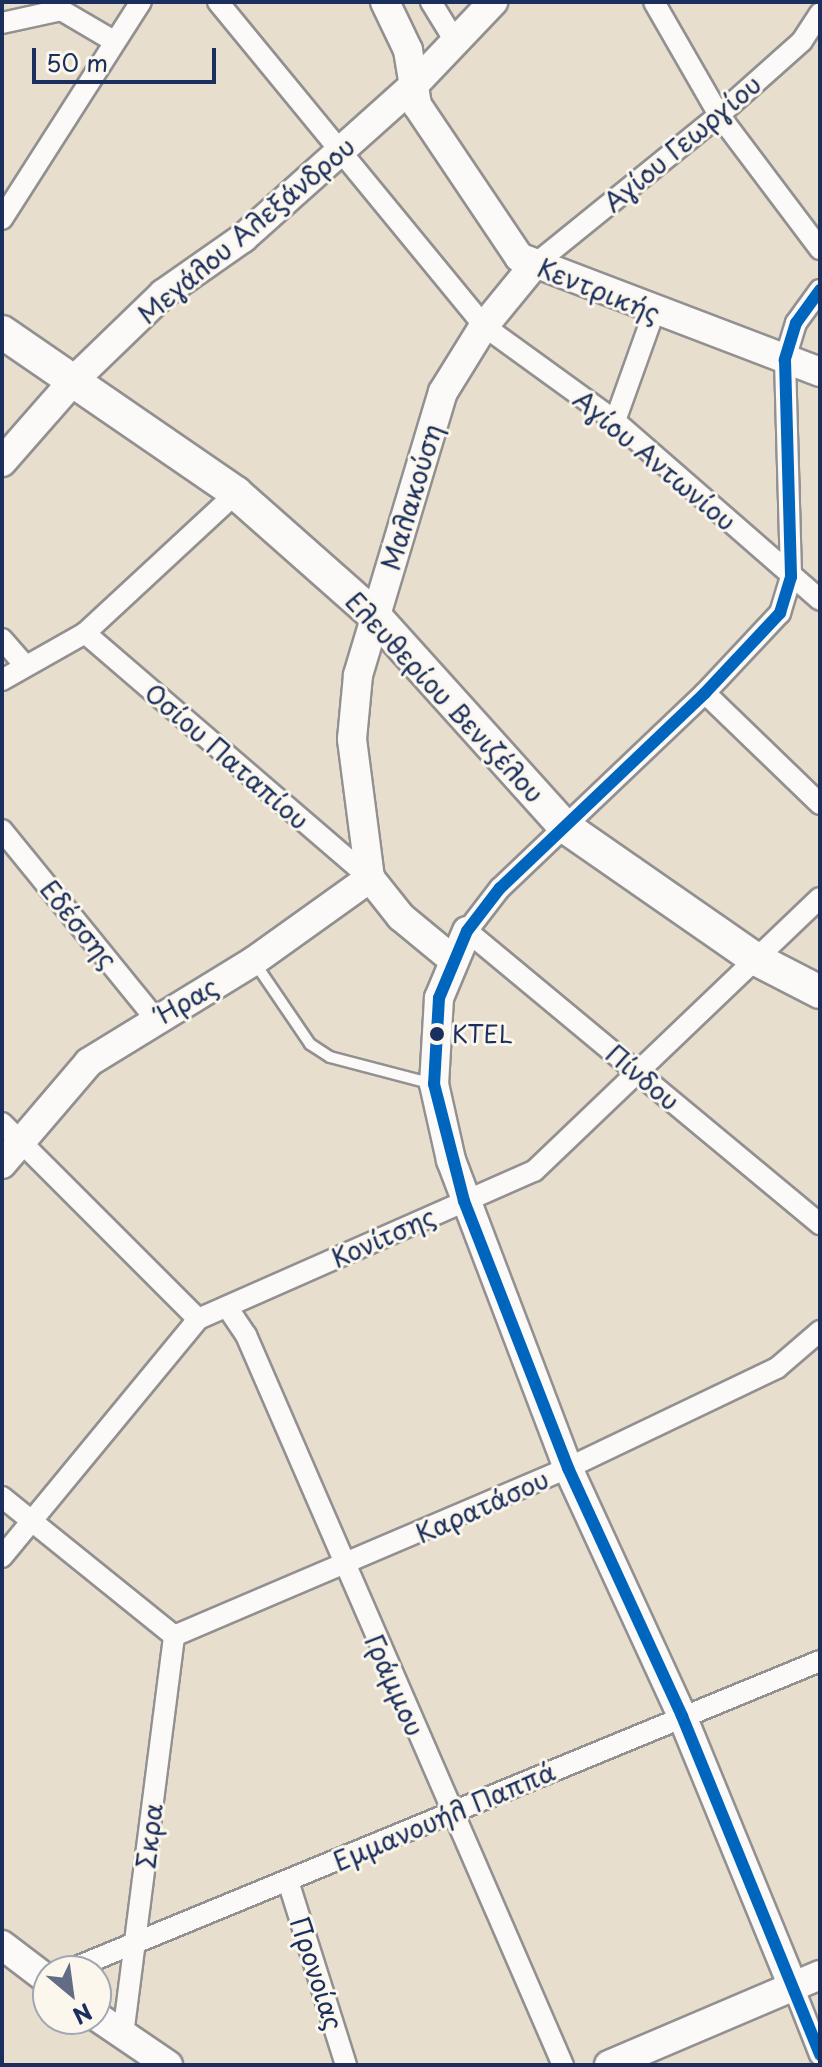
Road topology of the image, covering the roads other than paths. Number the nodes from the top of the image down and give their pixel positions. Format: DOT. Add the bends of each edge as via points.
graph roads {
  1 [pos="141,2"];
  2 [pos="218,2"];
  3 [pos="385,2"];
  4 [pos="431,2"];
  5 [pos="493,2"];
  6 [pos="654,2"];
  7 [pos="820,13"];
  8 [pos="2,23"];
  9 [pos="112,40"];
  10 [pos="455,41"];
  11 [pos="414,85"];
  12 [pos="719,115"];
  13 [pos="341,151"];
  14 [pos="2,219"];
  15 [pos="820,249"];
  16 [pos="534,265"];
  17 [pos="820,290"];
  18 [pos="654,312"];
  19 [pos="484,326"];
  20 [pos="2,332"];
  21 [pos="785,360"];
  22 [pos="820,372"];
  23 [pos="72,382"];
  24 [pos="615,421"];
  25 [pos="2,462"];
  26 [pos="236,493"];
  27 [pos="791,577"];
  28 [pos="820,600"];
  29 [pos="374,615"];
  30 [pos="85,633"];
  31 [pos="2,639"];
  32 [pos="23,663"];
  33 [pos="2,680"];
  34 [pos="705,693"];
  35 [pos="820,804"];
  36 [pos="564,826"];
  37 [pos="2,830"];
  38 [pos="370,878"];
  39 [pos="820,898"];
  40 [pos="467,931"];
  41 [pos="754,958"];
  42 [pos="452,959"];
  43 [pos="254,961"];
  44 [pos="820,992"];
  45 [pos="155,1018"];
  46 [pos="640,1075"];
  47 [pos="434,1084"];
  48 [pos="12,1131"];
  49 [pos="2,1164"];
  50 [pos="464,1201"];
  51 [pos="820,1224"];
  52 [pos="227,1307"];
  53 [pos="198,1319"];
  54 [pos="820,1331"];
  55 [pos="568,1468"];
  56 [pos="2,1497"];
  57 [pos="33,1522"];
  58 [pos="2,1557"];
  59 [pos="343,1567"];
  60 [pos="174,1636"];
  61 [pos="820,1661"];
  62 [pos="682,1716"];
  63 [pos="453,1814"];
  64 [pos="288,1881"];
  65 [pos="2,1945"];
  66 [pos="135,1945"];
  67 [pos="109,1955"];
  68 [pos="32,1964"];
  69 [pos="820,1975"];
  70 [pos="793,1986"];
  71 [pos="112,2027"];
  72 [pos="123,2035"];
  73 [pos="820,2055"];
  74 [pos="168,2065"];
  75 [pos="346,2065"];
  76 [pos="563,2065"];
  77 [pos="609,2065"];
  1 -- 9 [label="street"];
  2 -- 13 [label="street, Αγίου Αντωνίου"];
  3 -- 11 [label="street, Κεντρικής" via="408,50"];
  4 -- 10 [label="street"];
  5 -- 10 [label="street, Μεγάλου Αλεξάνδρου"];
  6 -- 12 [label="street"];
  7 -- 12 [label="street, Αγίου Γεωργίου" via="802,41"];
  8 -- 9 [label="street" via="61,10"];
  9 -- 14 [label="street"];
  10 -- 11 [label="street, Μεγάλου Αλεξάνδρου"];
  11 -- 13 [label="street, Μεγάλου Αλεξάνδρου"];
  11 -- 16 [label="street, Κεντρικής" via="417,105 473,193 519,257"];
  12 -- 15 [label="street"];
  12 -- 16 [label="street, Αγίου Γεωργίου"];
  13 -- 19 [label="street, Αγίου Αντωνίου"];
  13 -- 23 [label="street, Μεγάλου Αλεξάνδρου" via="243,238 163,294"];
  16 -- 18 [label="street, Κεντρικής"];
  16 -- 19 [label="street, Μαλακούση"];
  17 -- 21 [label="street" via="796,323"];
  18 -- 21 [label="street, Κεντρικής"];
  18 -- 24 [label="street"];
  19 -- 24 [label="street, Αγίου Αντωνίου"];
  19 -- 29 [label="street, Μαλακούση" via="443,392"];
  20 -- 23 [label="main road, Ελευθερίου Βενιζέλου"];
  21 -- 22 [label="street, Κεντρικής"];
  21 -- 27 [label="street"];
  23 -- 25 [label="street, Μεγάλου Αλεξάνδρου"];
  23 -- 26 [label="main road, Ελευθερίου Βενιζέλου"];
  24 -- 27 [label="street, Αγίου Αντωνίου"];
  26 -- 29 [label="main road, Ελευθερίου Βενιζέλου"];
  26 -- 30 [label="street"];
  27 -- 28 [label="street, Αγίου Αντωνίου"];
  27 -- 34 [label="street" via="780,613"];
  29 -- 36 [label="main road, Ελευθερίου Βενιζέλου"];
  29 -- 38 [label="street, Μαλακούση" via="358,675 352,739"];
  30 -- 32 [label="street"];
  30 -- 38 [label="street, Οσίου Παταπίου"];
  31 -- 32 [label="street"];
  32 -- 33 [label="street"];
  34 -- 35 [label="street"];
  34 -- 36 [label="street"];
  36 -- 40 [label="street" via="500,888"];
  36 -- 41 [label="main road, Ελευθερίου Βενιζέλου"];
  37 -- 45 [label="street, Εδέσσης"];
  38 -- 42 [label="street" via="401,917"];
  38 -- 43 [label="street, Ήρας"];
  39 -- 41 [label="street, Κονίτσης"];
  40 -- 42 [label="street"];
  40 -- 46 [label="street, Πίνδου"];
  41 -- 44 [label="main road, Ελευθερίου Βενιζέλου"];
  41 -- 46 [label="street, Κονίτσης"];
  42 -- 47 [label="street" via="439,998"];
  43 -- 45 [label="street, Ήρας"];
  43 -- 47 [label="lane" via="310,1044 330,1057"];
  45 -- 48 [label="street, Ήρας" via="89,1062"];
  46 -- 50 [label="street, Κονίτσης" via="534,1171"];
  46 -- 51 [label="street, Πίνδου"];
  47 -- 50 [label="street"];
  48 -- 49 [label="street, Ήρας"];
  48 -- 53 [label="street"];
  50 -- 52 [label="street, Κονίτσης"];
  50 -- 55 [label="street"];
  52 -- 53 [label="street, Κονίτσης"];
  52 -- 59 [label="street, Γράμμου" via="246,1335"];
  53 -- 57 [label="street, Κονίτσης"];
  54 -- 55 [label="street, Καρατάσου" via="777,1368"];
  55 -- 59 [label="street, Καρατάσου"];
  55 -- 62 [label="street"];
  56 -- 57 [label="street"];
  57 -- 58 [label="street, Κονίτσης"];
  57 -- 60 [label="street"];
  59 -- 60 [label="street, Καρατάσου"];
  59 -- 63 [label="street, Γράμμου"];
  60 -- 66 [label="street, Σκρα"];
  61 -- 62 [label="street, Εμμανουήλ Παππά"];
  62 -- 63 [label="street, Εμμανουήλ Παππά"];
  62 -- 70 [label="street"];
  63 -- 64 [label="street, Εμμανουήλ Παππά"];
  63 -- 76 [label="street, Γράμμου"];
  64 -- 66 [label="street, Εμμανουήλ Παππά"];
  64 -- 75 [label="street, Προνοίας"];
  65 -- 68 [label="street"];
  66 -- 67 [label="street, Εμμανουήλ Παππά"];
  66 -- 72 [label="street, Σκρα"];
  69 -- 70 [label="street"];
  70 -- 73 [label="street"];
  70 -- 77 [label="street"];
  71 -- 72 [label="street"];
  72 -- 74 [label="street"];
}
